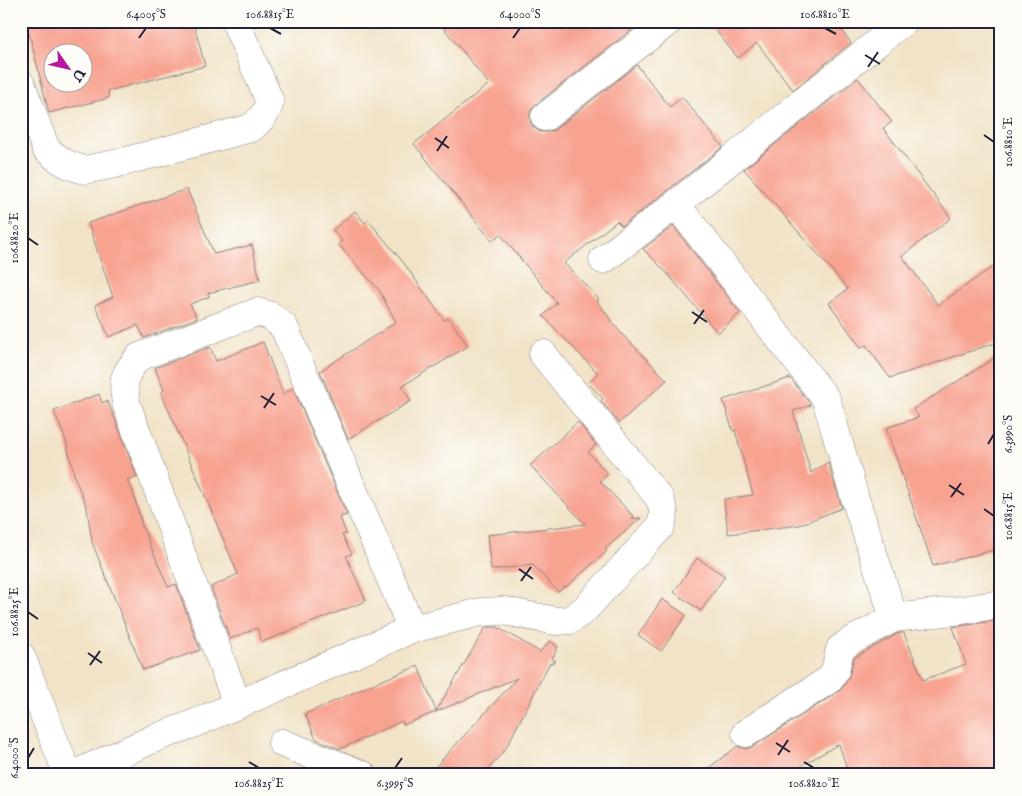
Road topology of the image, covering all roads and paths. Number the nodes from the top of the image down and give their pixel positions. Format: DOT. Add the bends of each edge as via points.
graph roads {
  1 [pos="235,21"];
  2 [pos="669,21"];
  3 [pos="904,21"];
  4 [pos="21,84"];
  5 [pos="545,117"];
  6 [pos="676,204"];
  7 [pos="603,260"];
  8 [pos="543,354"];
  9 [pos="1001,604"];
  10 [pos="894,618"];
  11 [pos="412,629"];
  12 [pos="21,656"];
  13 [pos="236,704"];
  14 [pos="746,733"];
  15 [pos="282,742"];
  16 [pos="68,775"];
  17 [pos="73,775"];
  18 [pos="363,775"];
  1 -- 4 [label="street" via="270,102 261,120 251,128 84,170 69,165 46,149"];
  2 -- 5 [label="street"];
  3 -- 6 [label="street"];
  6 -- 7 [label="street"];
  6 -- 10 [label="street" via="826,399"];
  8 -- 11 [label="street" via="660,499 664,513 661,526 584,610 570,620 556,621 496,611"];
  9 -- 10 [label="street"];
  10 -- 14 [label="street" via="840,649 830,679"];
  11 -- 13 [label="street"];
  11 -- 13 [label="street" via="284,327 271,316 257,312 139,357 129,368 123,383 126,403"];
  12 -- 16 [label="street"];
  13 -- 17 [label="street"];
  15 -- 18 [label="street"];
}
